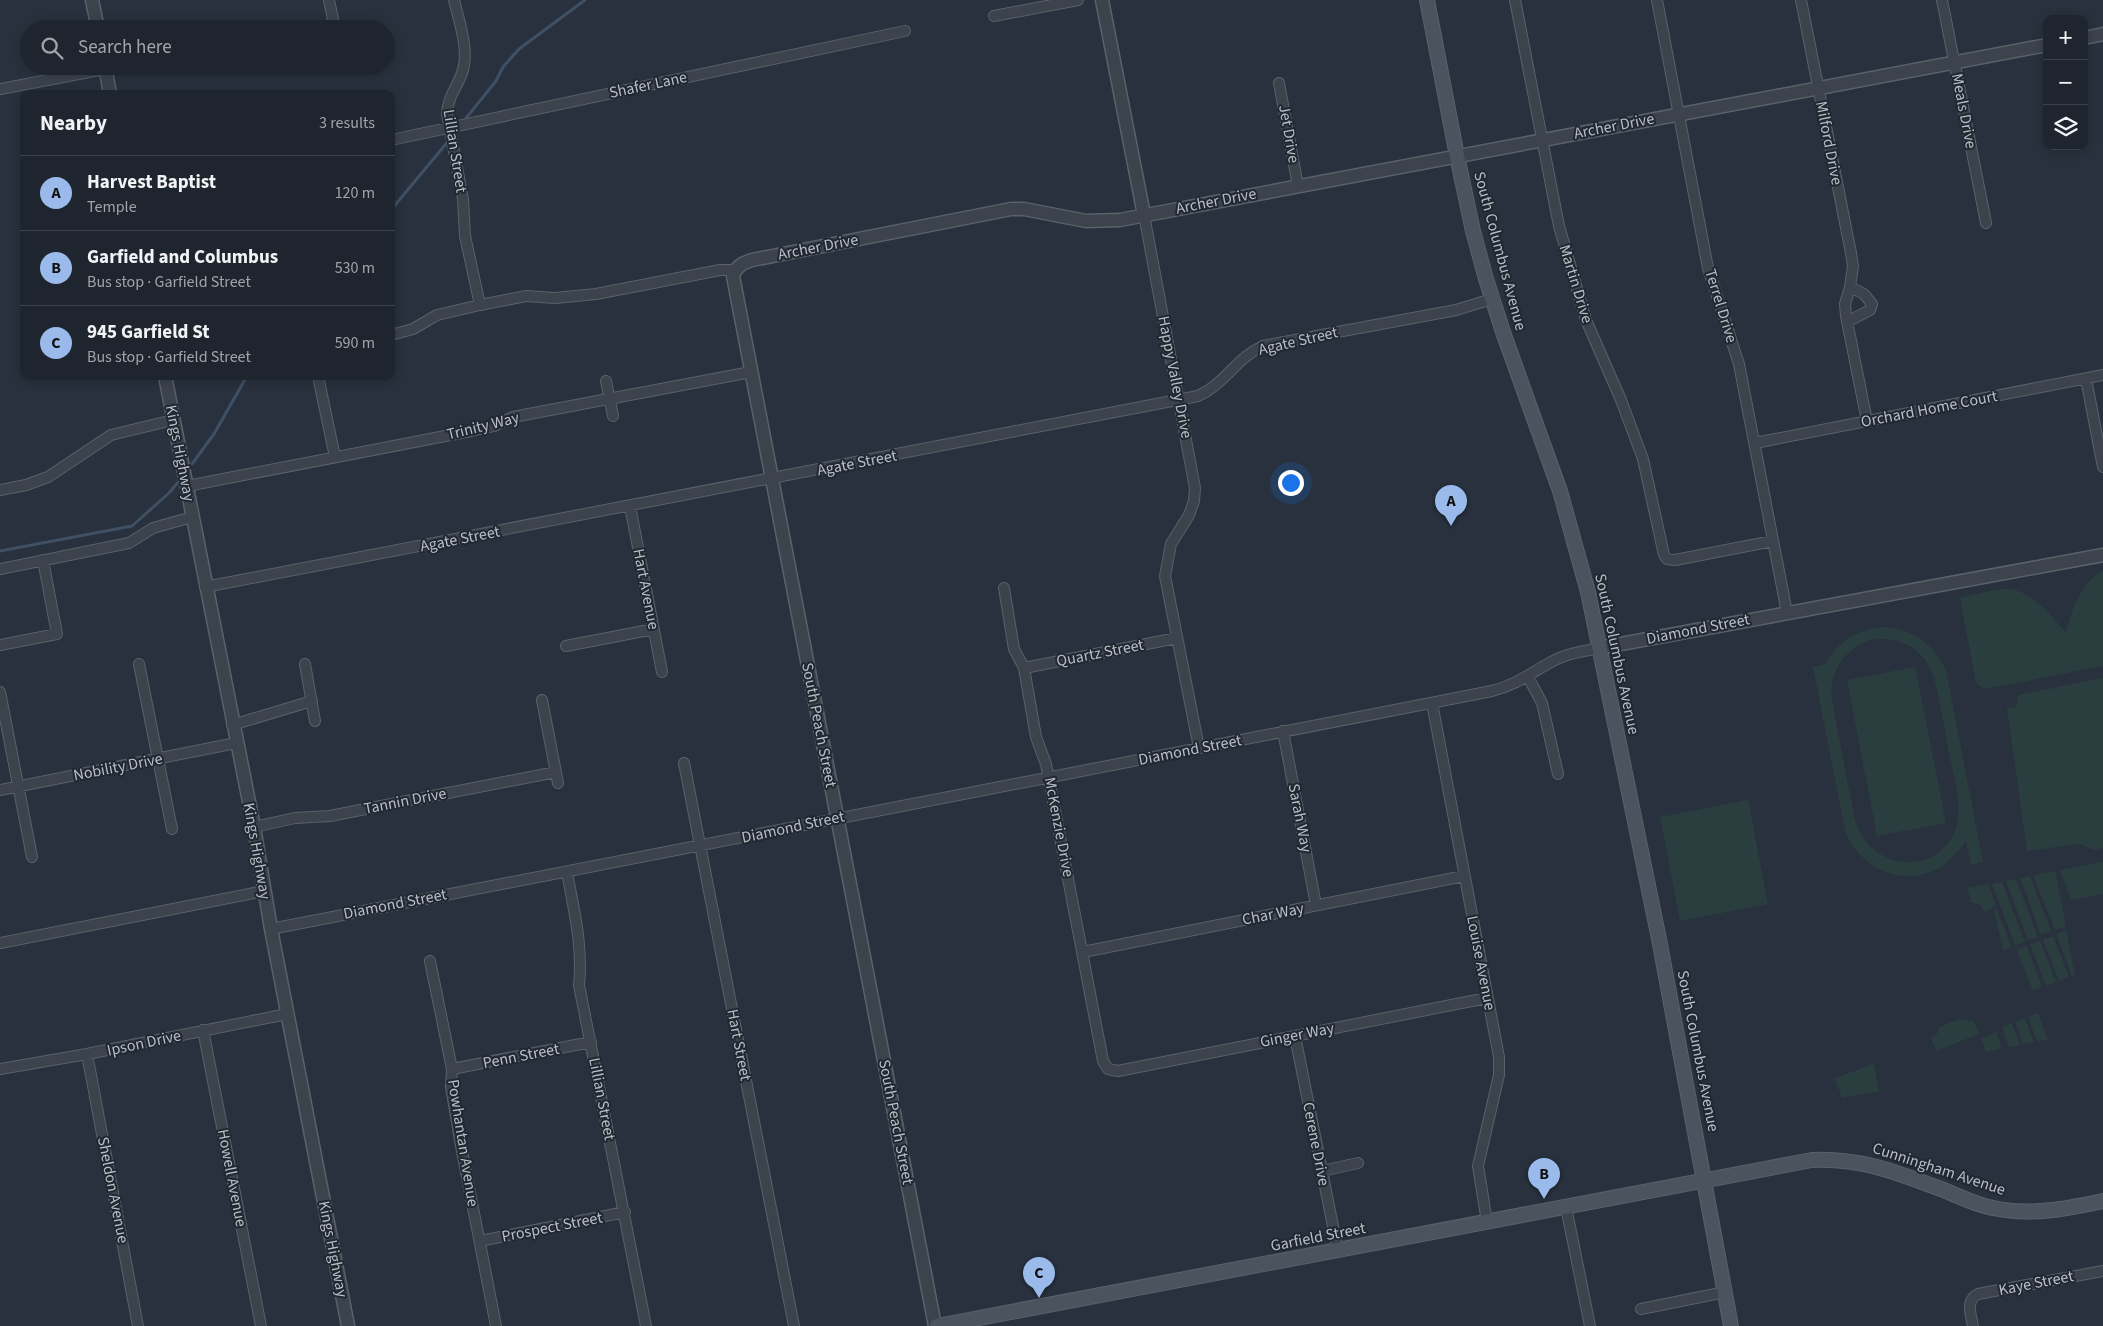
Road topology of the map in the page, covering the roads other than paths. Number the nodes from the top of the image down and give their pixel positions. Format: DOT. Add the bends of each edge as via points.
graph roads {
  1 [pos="92,0"];
  2 [pos="329,0"];
  3 [pos="454,0"];
  4 [pos="1078,0"];
  5 [pos="1102,0"];
  6 [pos="1427,0"];
  7 [pos="1515,0"];
  8 [pos="1657,0"];
  9 [pos="1801,0"];
  10 [pos="1942,0"];
  11 [pos="994,16"];
  12 [pos="96,20"];
  13 [pos="333,20"];
  14 [pos="905,31"];
  15 [pos="2103,34"];
  16 [pos="2088,37"];
  17 [pos="2043,46"];
  18 [pos="1954,62"];
  19 [pos="70,75"];
  20 [pos="106,75"];
  21 [pos="1279,83"];
  22 [pos="0,89"];
  23 [pos="1818,89"];
  24 [pos="109,90"];
  25 [pos="1678,114"];
  26 [pos="450,129"];
  27 [pos="395,139"];
  28 [pos="1542,140"];
  29 [pos="1457,156"];
  30 [pos="1298,186"];
  31 [pos="1144,215"];
  32 [pos="1986,223"];
  33 [pos="735,270"];
  34 [pos="1850,287"];
  35 [pos="1492,299"];
  36 [pos="480,305"];
  37 [pos="1847,322"];
  38 [pos="395,334"];
  39 [pos="751,372"];
  40 [pos="2103,375"];
  41 [pos="2086,379"];
  42 [pos="166,380"];
  43 [pos="319,380"];
  44 [pos="606,380"];
  45 [pos="610,399"];
  46 [pos="1179,400"];
  47 [pos="613,416"];
  48 [pos="173,420"];
  49 [pos="1867,421"];
  50 [pos="1754,443"];
  51 [pos="335,458"];
  52 [pos="2103,467"];
  53 [pos="771,480"];
  54 [pos="186,486"];
  55 [pos="0,490"];
  56 [pos="630,506"];
  57 [pos="192,517"];
  58 [pos="1772,541"];
  59 [pos="2103,555"];
  60 [pos="43,560"];
  61 [pos="0,569"];
  62 [pos="205,587"];
  63 [pos="1004,588"];
  64 [pos="1787,612"];
  65 [pos="654,629"];
  66 [pos="1177,638"];
  67 [pos="0,645"];
  68 [pos="566,646"];
  69 [pos="1599,648"];
  70 [pos="140,664"];
  71 [pos="304,664"];
  72 [pos="1024,668"];
  73 [pos="662,672"];
  74 [pos="1528,677"];
  75 [pos="0,692"];
  76 [pos="542,700"];
  77 [pos="312,701"];
  78 [pos="1432,703"];
  79 [pos="315,722"];
  80 [pos="232,725"];
  81 [pos="1283,731"];
  82 [pos="236,743"];
  83 [pos="1199,748"];
  84 [pos="157,759"];
  85 [pos="684,763"];
  86 [pos="556,772"];
  87 [pos="1558,774"];
  88 [pos="1049,777"];
  89 [pos="558,783"];
  90 [pos="20,786"];
  91 [pos="0,790"];
  92 [pos="837,818"];
  93 [pos="254,827"];
  94 [pos="172,829"];
  95 [pos="700,846"];
  96 [pos="32,857"];
  97 [pos="567,872"];
  98 [pos="1464,876"];
  99 [pos="264,890"];
  100 [pos="1316,905"];
  101 [pos="270,928"];
  102 [pos="0,943"];
  103 [pos="1083,952"];
  104 [pos="430,961"];
  105 [pos="1487,998"];
  106 [pos="287,1014"];
  107 [pos="203,1030"];
  108 [pos="1295,1036"];
  109 [pos="591,1042"];
  110 [pos="87,1054"];
  111 [pos="452,1069"];
  112 [pos="1108,1069"];
  113 [pos="0,1070"];
  114 [pos="1358,1163"];
  115 [pos="1322,1171"];
  116 [pos="1704,1180"];
  117 [pos="2103,1203"];
  118 [pos="1566,1207"];
  119 [pos="624,1212"];
  120 [pos="1487,1222"];
  121 [pos="480,1241"];
  122 [pos="1338,1252"];
  123 [pos="2103,1271"];
  124 [pos="1725,1292"];
  125 [pos="1641,1309"];
  126 [pos="138,1326"];
  127 [pos="261,1326"];
  128 [pos="348,1326"];
  129 [pos="496,1326"];
  130 [pos="646,1326"];
  131 [pos="794,1326"];
  132 [pos="936,1326"];
  133 [pos="1590,1326"];
  134 [pos="1732,1326"];
  135 [pos="1973,1326"];
  1 -- 12 [label="street"];
  2 -- 13 [label="street"];
  3 -- 26 [label="street, Lillian Street" via="465,56 464,69 448,100"];
  4 -- 11 [label="street"];
  5 -- 31 [label="street, Happy Valley Drive"];
  6 -- 29 [label="main road, South Columbus Avenue"];
  7 -- 28 [label="street, Martin Drive"];
  8 -- 25 [label="street, Terrel Drive"];
  9 -- 23 [label="street, Milford Drive"];
  10 -- 18 [label="street, Meals Drive"];
  14 -- 26 [label="street, Shafer Lane"];
  15 -- 16 [label="street"];
  17 -- 18 [label="street, Archer Drive"];
  18 -- 23 [label="street, Archer Drive"];
  18 -- 32 [label="street, Meals Drive"];
  19 -- 22 [label="street"];
  20 -- 24 [label="street"];
  21 -- 30 [label="street, Jet Drive"];
  23 -- 25 [label="street, Archer Drive"];
  23 -- 34 [label="street, Milford Drive" via="1851,253"];
  25 -- 28 [label="street, Archer Drive"];
  25 -- 50 [label="street, Terrel Drive" via="1708,268 1738,364"];
  26 -- 27 [label="street, Shafer Lane"];
  26 -- 36 [label="street, Lillian Street" via="463,199 465,236"];
  28 -- 29 [label="street, Archer Drive"];
  28 -- 58 [label="street, Martin Drive" via="1574,282 1586,320 1634,432 1650,485 1666,559"];
  29 -- 30 [label="street, Archer Drive"];
  29 -- 35 [label="main road, South Columbus Avenue" via="1473,232"];
  30 -- 31 [label="street, Archer Drive"];
  31 -- 33 [label="street, Archer Drive" via="1120,220 1086,221 1011,209 752,260"];
  31 -- 46 [label="street, Happy Valley Drive"];
  33 -- 36 [label="street, Archer Drive" via="573,297 526,296"];
  33 -- 39 [label="street, South Peach Street"];
  34 -- 37 [label="street, Milford Drive" via="1845,304"];
  34 -- 37 [label="street" via="1864,294 1872,304 1870,310"];
  35 -- 46 [label="street, Agate Street" via="1456,310 1263,346 1244,357 1213,388 1198,396"];
  35 -- 69 [label="main road, South Columbus Avenue" via="1560,491 1588,592"];
  36 -- 38 [label="street, Archer Drive" via="437,315 413,329"];
  37 -- 49 [label="street, Milford Drive"];
  39 -- 45 [label="street, Trinity Way"];
  39 -- 53 [label="street, South Peach Street"];
  40 -- 41 [label="street, Orchard Home Court"];
  41 -- 49 [label="street, Orchard Home Court"];
  41 -- 52 [label="street"];
  42 -- 48 [label="street, Kings Highway"];
  43 -- 51 [label="street"];
  44 -- 45 [label="street"];
  45 -- 47 [label="street"];
  45 -- 51 [label="street, Trinity Way" via="513,417 494,426"];
  46 -- 53 [label="street, Agate Street"];
  46 -- 66 [label="street, Happy Valley Drive" via="1196,488 1189,515 1171,544 1165,566"];
  48 -- 54 [label="street, Kings Highway"];
  48 -- 55 [label="street" via="111,435 48,477"];
  49 -- 50 [label="street, Orchard Home Court"];
  50 -- 58 [label="street, Terrel Drive"];
  51 -- 54 [label="street, Trinity Way"];
  53 -- 56 [label="street, Agate Street"];
  53 -- 92 [label="street, South Peach Street"];
  54 -- 57 [label="street, Kings Highway"];
  56 -- 62 [label="street, Agate Street"];
  56 -- 65 [label="street, Hart Avenue"];
  57 -- 60 [label="street" via="153,528 129,543"];
  57 -- 62 [label="street, Kings Highway"];
  58 -- 64 [label="street, Terrel Drive"];
  59 -- 64 [label="street, Diamond Street"];
  60 -- 61 [label="street"];
  60 -- 67 [label="street" via="58,634"];
  62 -- 80 [label="street, Kings Highway"];
  63 -- 72 [label="street, McKenzie Drive" via="1014,649"];
  64 -- 69 [label="street, Diamond Street"];
  65 -- 68 [label="street"];
  65 -- 73 [label="street, Hart Avenue"];
  66 -- 72 [label="street, Quartz Street"];
  66 -- 83 [label="street, Happy Valley Drive"];
  69 -- 74 [label="street, Diamond Street" via="1552,661"];
  69 -- 116 [label="main road, South Columbus Avenue" via="1659,939"];
  70 -- 84 [label="street"];
  71 -- 77 [label="street"];
  72 -- 88 [label="street, McKenzie Drive" via="1036,737"];
  74 -- 78 [label="street, Diamond Street" via="1511,686"];
  74 -- 87 [label="street" via="1542,703"];
  75 -- 90 [label="street"];
  76 -- 86 [label="street"];
  77 -- 79 [label="street"];
  77 -- 80 [label="street"];
  78 -- 81 [label="street, Diamond Street"];
  78 -- 98 [label="street, Louise Avenue"];
  80 -- 82 [label="street, Kings Highway"];
  81 -- 83 [label="street, Diamond Street"];
  81 -- 100 [label="street, Sarah Way"];
  82 -- 84 [label="street, Nobility Drive"];
  82 -- 93 [label="street, Kings Highway"];
  83 -- 88 [label="street, Diamond Street"];
  84 -- 90 [label="street, Nobility Drive"];
  84 -- 94 [label="street"];
  85 -- 95 [label="street, Hart Street"];
  86 -- 89 [label="street"];
  86 -- 93 [label="street, Tannin Drive" via="330,816 295,818"];
  88 -- 92 [label="street, Diamond Street"];
  88 -- 103 [label="street, McKenzie Drive"];
  90 -- 91 [label="street, Nobility Drive"];
  90 -- 96 [label="street"];
  92 -- 95 [label="street, Diamond Street"];
  92 -- 132 [label="street, South Peach Street"];
  93 -- 99 [label="street, Kings Highway"];
  95 -- 97 [label="street, Diamond Street"];
  95 -- 131 [label="street, Hart Street"];
  97 -- 101 [label="street, Diamond Street"];
  97 -- 109 [label="street, Lillian Street" via="582,959 579,985"];
  98 -- 100 [label="street, Char Way"];
  98 -- 105 [label="street, Louise Avenue"];
  99 -- 101 [label="street, Kings Highway"];
  99 -- 102 [label="street"];
  100 -- 103 [label="street, Char Way"];
  101 -- 106 [label="street, Kings Highway"];
  103 -- 112 [label="street, McKenzie Drive" via="1103,1062"];
  104 -- 111 [label="street, Powhantan Avenue"];
  105 -- 108 [label="street, Ginger Way"];
  105 -- 120 [label="street, Louise Avenue" via="1500,1067 1478,1166"];
  106 -- 107 [label="street, Ipson Drive"];
  106 -- 128 [label="street, Kings Highway"];
  107 -- 110 [label="street, Ipson Drive"];
  107 -- 127 [label="street, Howell Avenue"];
  108 -- 112 [label="street, Ginger Way" via="1118,1071"];
  108 -- 115 [label="street, Cerene Drive"];
  109 -- 111 [label="street, Penn Street"];
  109 -- 119 [label="street, Lillian Street"];
  110 -- 113 [label="street, Ipson Drive"];
  110 -- 126 [label="street, Sheldon Avenue"];
  111 -- 121 [label="street, Powhantan Avenue" via="451,1087"];
  114 -- 115 [label="street"];
  115 -- 122 [label="street, Cerene Drive"];
  116 -- 117 [label="main road, Cunningham Avenue" via="1798,1162 1845,1160 1876,1165 1993,1208 2029,1212"];
  116 -- 118 [label="main road, Garfield Street"];
  116 -- 124 [label="main road, South Columbus Avenue"];
  118 -- 120 [label="main road, Garfield Street"];
  118 -- 133 [label="street"];
  119 -- 121 [label="street, Prospect Street"];
  119 -- 130 [label="street, Lillian Street"];
  120 -- 122 [label="main road, Garfield Street"];
  121 -- 129 [label="street, Powhantan Avenue"];
  122 -- 132 [label="main road, Garfield Street"];
  123 -- 135 [label="street, Kaye Street" via="1978,1294 1970,1304"];
  124 -- 125 [label="street"];
  124 -- 134 [label="main road, South Columbus Avenue"];
}
